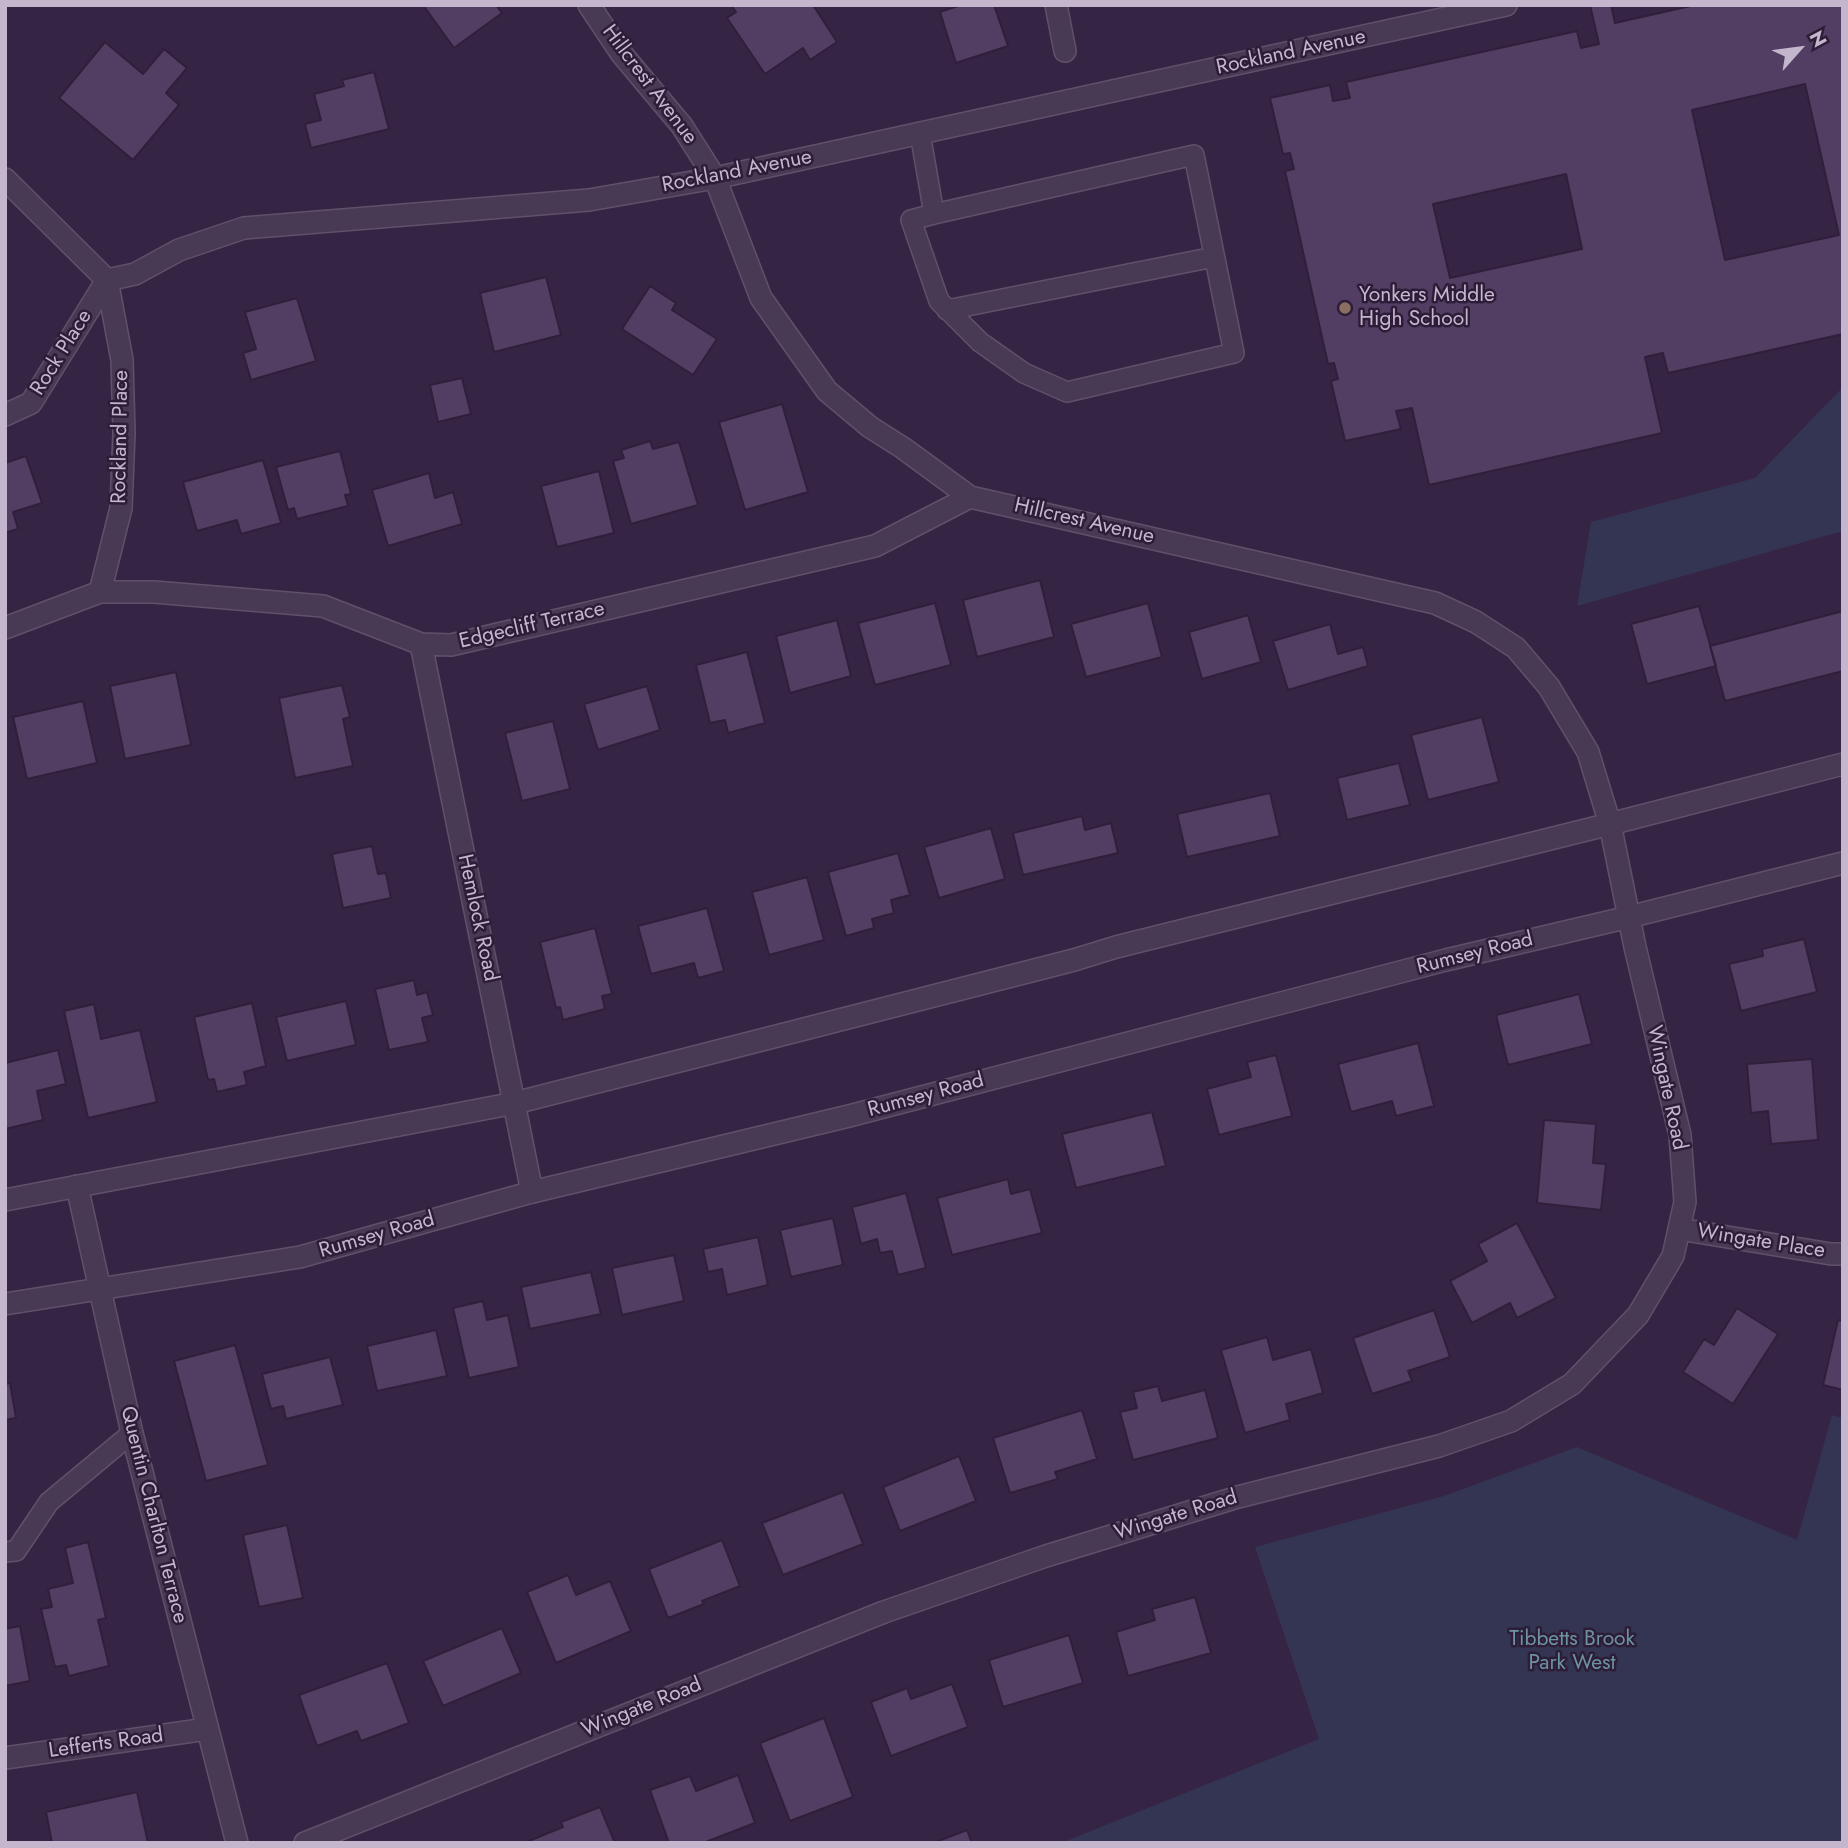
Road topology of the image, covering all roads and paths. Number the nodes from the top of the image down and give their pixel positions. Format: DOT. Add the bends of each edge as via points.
graph roads {
  1 [pos="589,5"];
  2 [pos="1056,5"];
  3 [pos="1506,5"];
  4 [pos="1065,51"];
  5 [pos="920,133"];
  6 [pos="715,178"];
  7 [pos="5,179"];
  8 [pos="934,214"];
  9 [pos="1214,257"];
  10 [pos="107,279"];
  11 [pos="947,310"];
  12 [pos="5,415"];
  13 [pos="970,496"];
  14 [pos="100,593"];
  15 [pos="5,628"];
  16 [pos="421,644"];
  17 [pos="1843,764"];
  18 [pos="1610,824"];
  19 [pos="1843,863"];
  20 [pos="1629,917"];
  21 [pos="515,1103"];
  22 [pos="77,1186"];
  23 [pos="532,1192"];
  24 [pos="5,1200"];
  25 [pos="1679,1229"];
  26 [pos="1843,1254"];
  27 [pos="100,1289"];
  28 [pos="5,1304"];
  29 [pos="132,1433"];
  30 [pos="5,1552"];
  31 [pos="207,1729"];
  32 [pos="5,1758"];
  33 [pos="237,1843"];
  34 [pos="305,1843"];
  1 -- 6 [label="street, Hillcrest Avenue" via="621,53 682,126"];
  2 -- 4 [label="street"];
  3 -- 5 [label="street, Rockland Avenue"];
  5 -- 6 [label="street, Rockland Avenue"];
  5 -- 8 [label="lane"];
  6 -- 10 [label="street, Rockland Avenue" via="589,200 244,228 179,250 135,274"];
  6 -- 13 [label="street, Hillcrest Avenue" via="761,298 827,391 870,427"];
  7 -- 10 [label="street"];
  8 -- 9 [label="lane" via="1194,155"];
  8 -- 11 [label="lane" via="911,220 939,301"];
  9 -- 11 [label="lane"];
  9 -- 11 [label="lane" via="1234,352 1067,392 1024,373 980,342"];
  10 -- 12 [label="street, Rock Place" via="31,403"];
  10 -- 14 [label="street, Rockland Place" via="122,360 124,433 121,509"];
  13 -- 16 [label="street, Edgecliff Terrace" via="876,545 451,645"];
  13 -- 18 [label="street, Hillcrest Avenue" via="1435,603 1476,622 1516,648 1549,687 1588,752"];
  14 -- 15 [label="street, Edgecliff Terrace"];
  14 -- 16 [label="street, Edgecliff Terrace" via="154,592 323,606"];
  16 -- 21 [label="street, Hemlock Road"];
  17 -- 18 [label="street"];
  18 -- 20 [label="street, Hillcrest Avenue"];
  18 -- 21 [label="street"];
  19 -- 20 [label="street, Rumsey Road"];
  20 -- 23 [label="street, Rumsey Road" via="1446,960 863,1113"];
  20 -- 25 [label="street, Wingate Road" via="1680,1135 1685,1202"];
  21 -- 22 [label="street"];
  21 -- 23 [label="street, Hemlock Road"];
  22 -- 24 [label="street"];
  22 -- 27 [label="street, Quentin Charlton Terrace"];
  23 -- 27 [label="street, Rumsey Road" via="300,1258"];
  25 -- 26 [label="street, Wingate Place"];
  25 -- 34 [label="street, Wingate Road" via="1673,1256 1637,1315 1572,1384 1511,1420 1439,1446 1213,1505 1046,1556 884,1612"];
  27 -- 28 [label="street, Rumsey Road"];
  27 -- 29 [label="street, Quentin Charlton Terrace"];
  29 -- 30 [label="lane" via="49,1502 16,1551"];
  29 -- 31 [label="street, Quentin Charlton Terrace"];
  31 -- 32 [label="street, Lefferts Road"];
  31 -- 33 [label="street, Quentin Charlton Terrace"];
}
